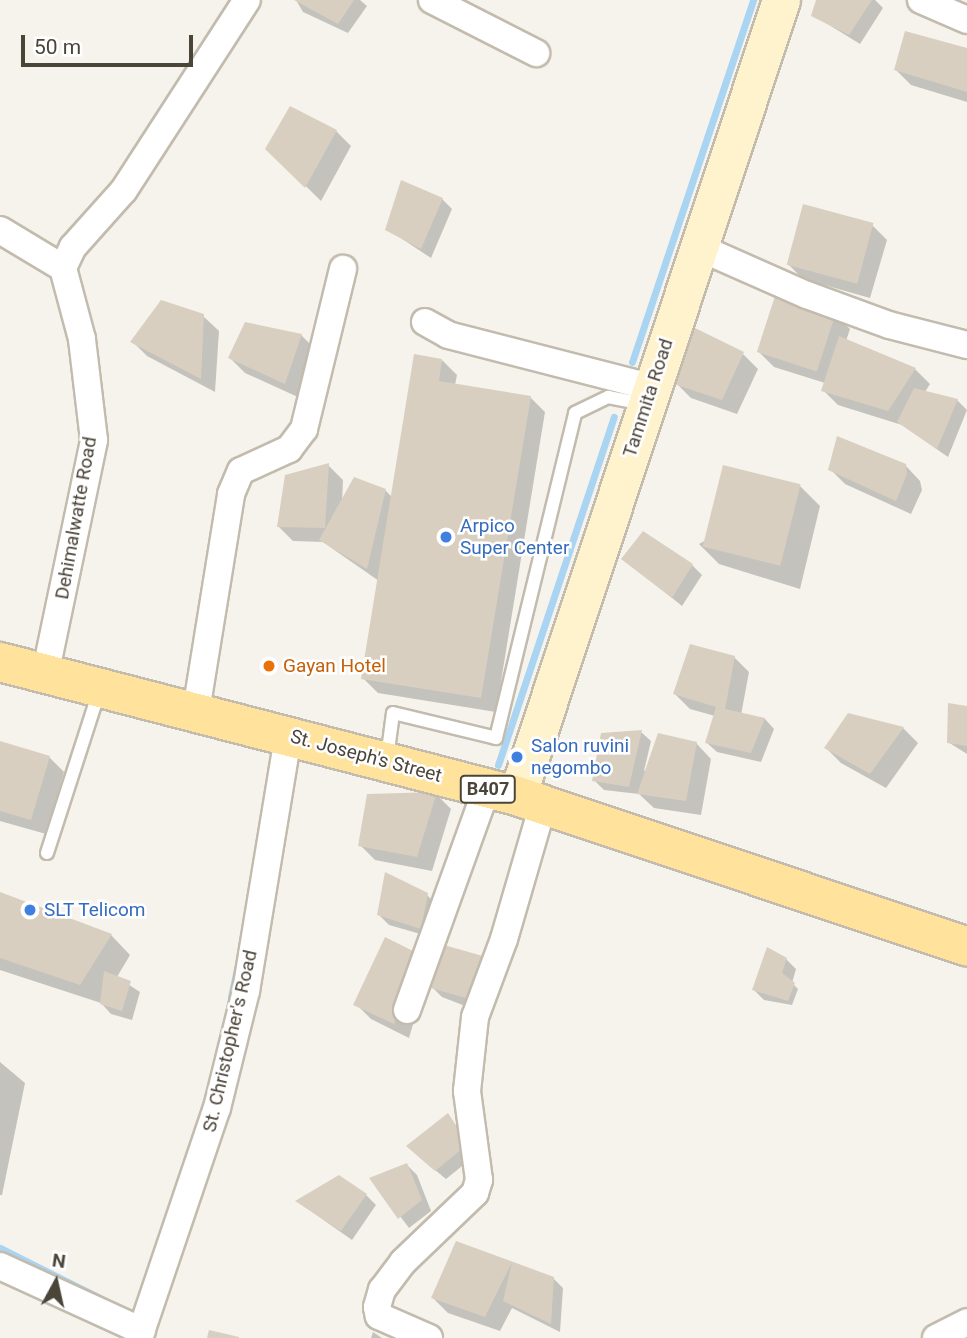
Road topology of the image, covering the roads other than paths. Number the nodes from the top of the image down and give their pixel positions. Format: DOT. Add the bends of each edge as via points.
graph roads {
  1 [pos="247,0"];
  2 [pos="432,0"];
  3 [pos="781,0"];
  4 [pos="921,0"];
  5 [pos="967,20"];
  6 [pos="536,53"];
  7 [pos="0,230"];
  8 [pos="698,247"];
  9 [pos="64,268"];
  10 [pos="343,269"];
  11 [pos="425,322"];
  12 [pos="967,345"];
  13 [pos="648,395"];
  14 [pos="0,662"];
  15 [pos="45,675"];
  16 [pos="100,688"];
  17 [pos="196,711"];
  18 [pos="288,736"];
  19 [pos="386,762"];
  20 [pos="516,796"];
  21 [pos="47,853"];
  22 [pos="967,947"];
  23 [pos="407,1010"];
  24 [pos="0,1266"];
  25 [pos="967,1322"];
  26 [pos="140,1335"];
  27 [pos="429,1338"];
  28 [pos="936,1338"];
  1 -- 9 [label="street" via="124,190 73,247"];
  2 -- 6 [label="street"];
  3 -- 8 [label="street, Tammita Road"];
  4 -- 5 [label="street"];
  7 -- 9 [label="street"];
  8 -- 12 [label="street" via="889,325"];
  8 -- 13 [label="street, Tammita Road"];
  9 -- 15 [label="street, Dehimalwatte Road" via="82,339 94,440"];
  10 -- 17 [label="street" via="304,429 289,449 241,471 231,494"];
  11 -- 13 [label="street" via="448,335"];
  13 -- 19 [label="lane" via="608,397 575,413 496,738 393,713"];
  13 -- 20 [label="street, Tammita Road"];
  14 -- 15 [label="main road, St. Joseph's Street / B407"];
  15 -- 16 [label="main road, St. Joseph's Street / B407"];
  16 -- 17 [label="main road, St. Joseph's Street / B407"];
  16 -- 21 [label="lane"];
  17 -- 18 [label="main road, St. Joseph's Street / B407"];
  18 -- 19 [label="main road, St. Joseph's Street / B407"];
  18 -- 26 [label="street, St. Christopher's Road" via="246,990 217,1108"];
  19 -- 20 [label="main road, St. Joseph's Street / B407"];
  20 -- 22 [label="main road, St. Joseph's Street / B407"];
  20 -- 23 [label="street"];
  20 -- 27 [label="street" via="504,939 475,1017 467,1091 479,1180 475,1193 403,1262 382,1290 377,1307 379,1316"];
  24 -- 26 [label="street"];
  25 -- 28 [label="street"];
}
